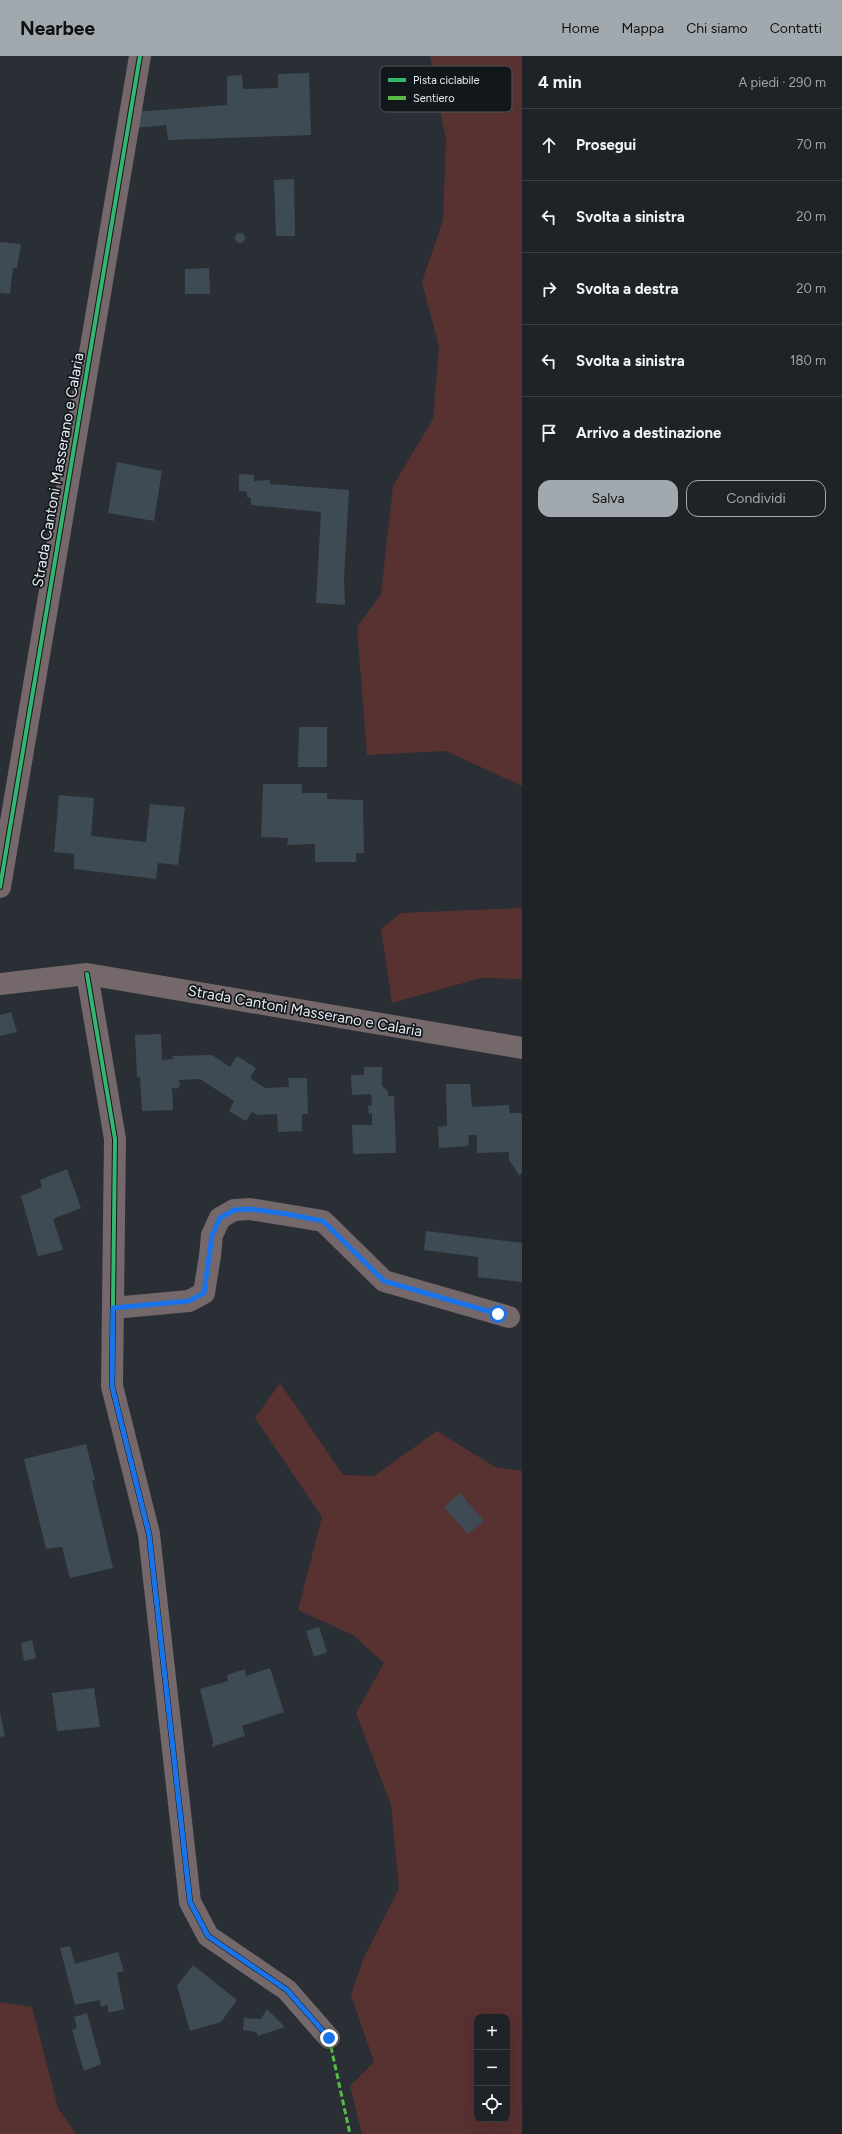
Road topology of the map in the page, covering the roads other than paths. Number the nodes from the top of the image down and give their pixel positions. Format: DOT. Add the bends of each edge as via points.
graph roads {
  1 [pos="140,56"];
  2 [pos="0,887"];
  3 [pos="87,974"];
  4 [pos="0,984"];
  5 [pos="522,1048"];
  6 [pos="113,1308"];
  7 [pos="509,1317"];
  8 [pos="329,2038"];
  1 -- 2 [label="street, Strada Cantoni Masserano e Calaria"];
  3 -- 4 [label="street, Strada Cantoni Masserano e Calaria"];
  3 -- 5 [label="street, Strada Cantoni Masserano e Calaria"];
  3 -- 6 [label="street" via="115,1139"];
  6 -- 7 [label="street" via="189,1301 204,1293 212,1235 220,1218 234,1210 250,1209 323,1221 384,1281"];
  6 -- 8 [label="street" via="112,1386 149,1534 190,1902 208,1936 287,1990"];
}
